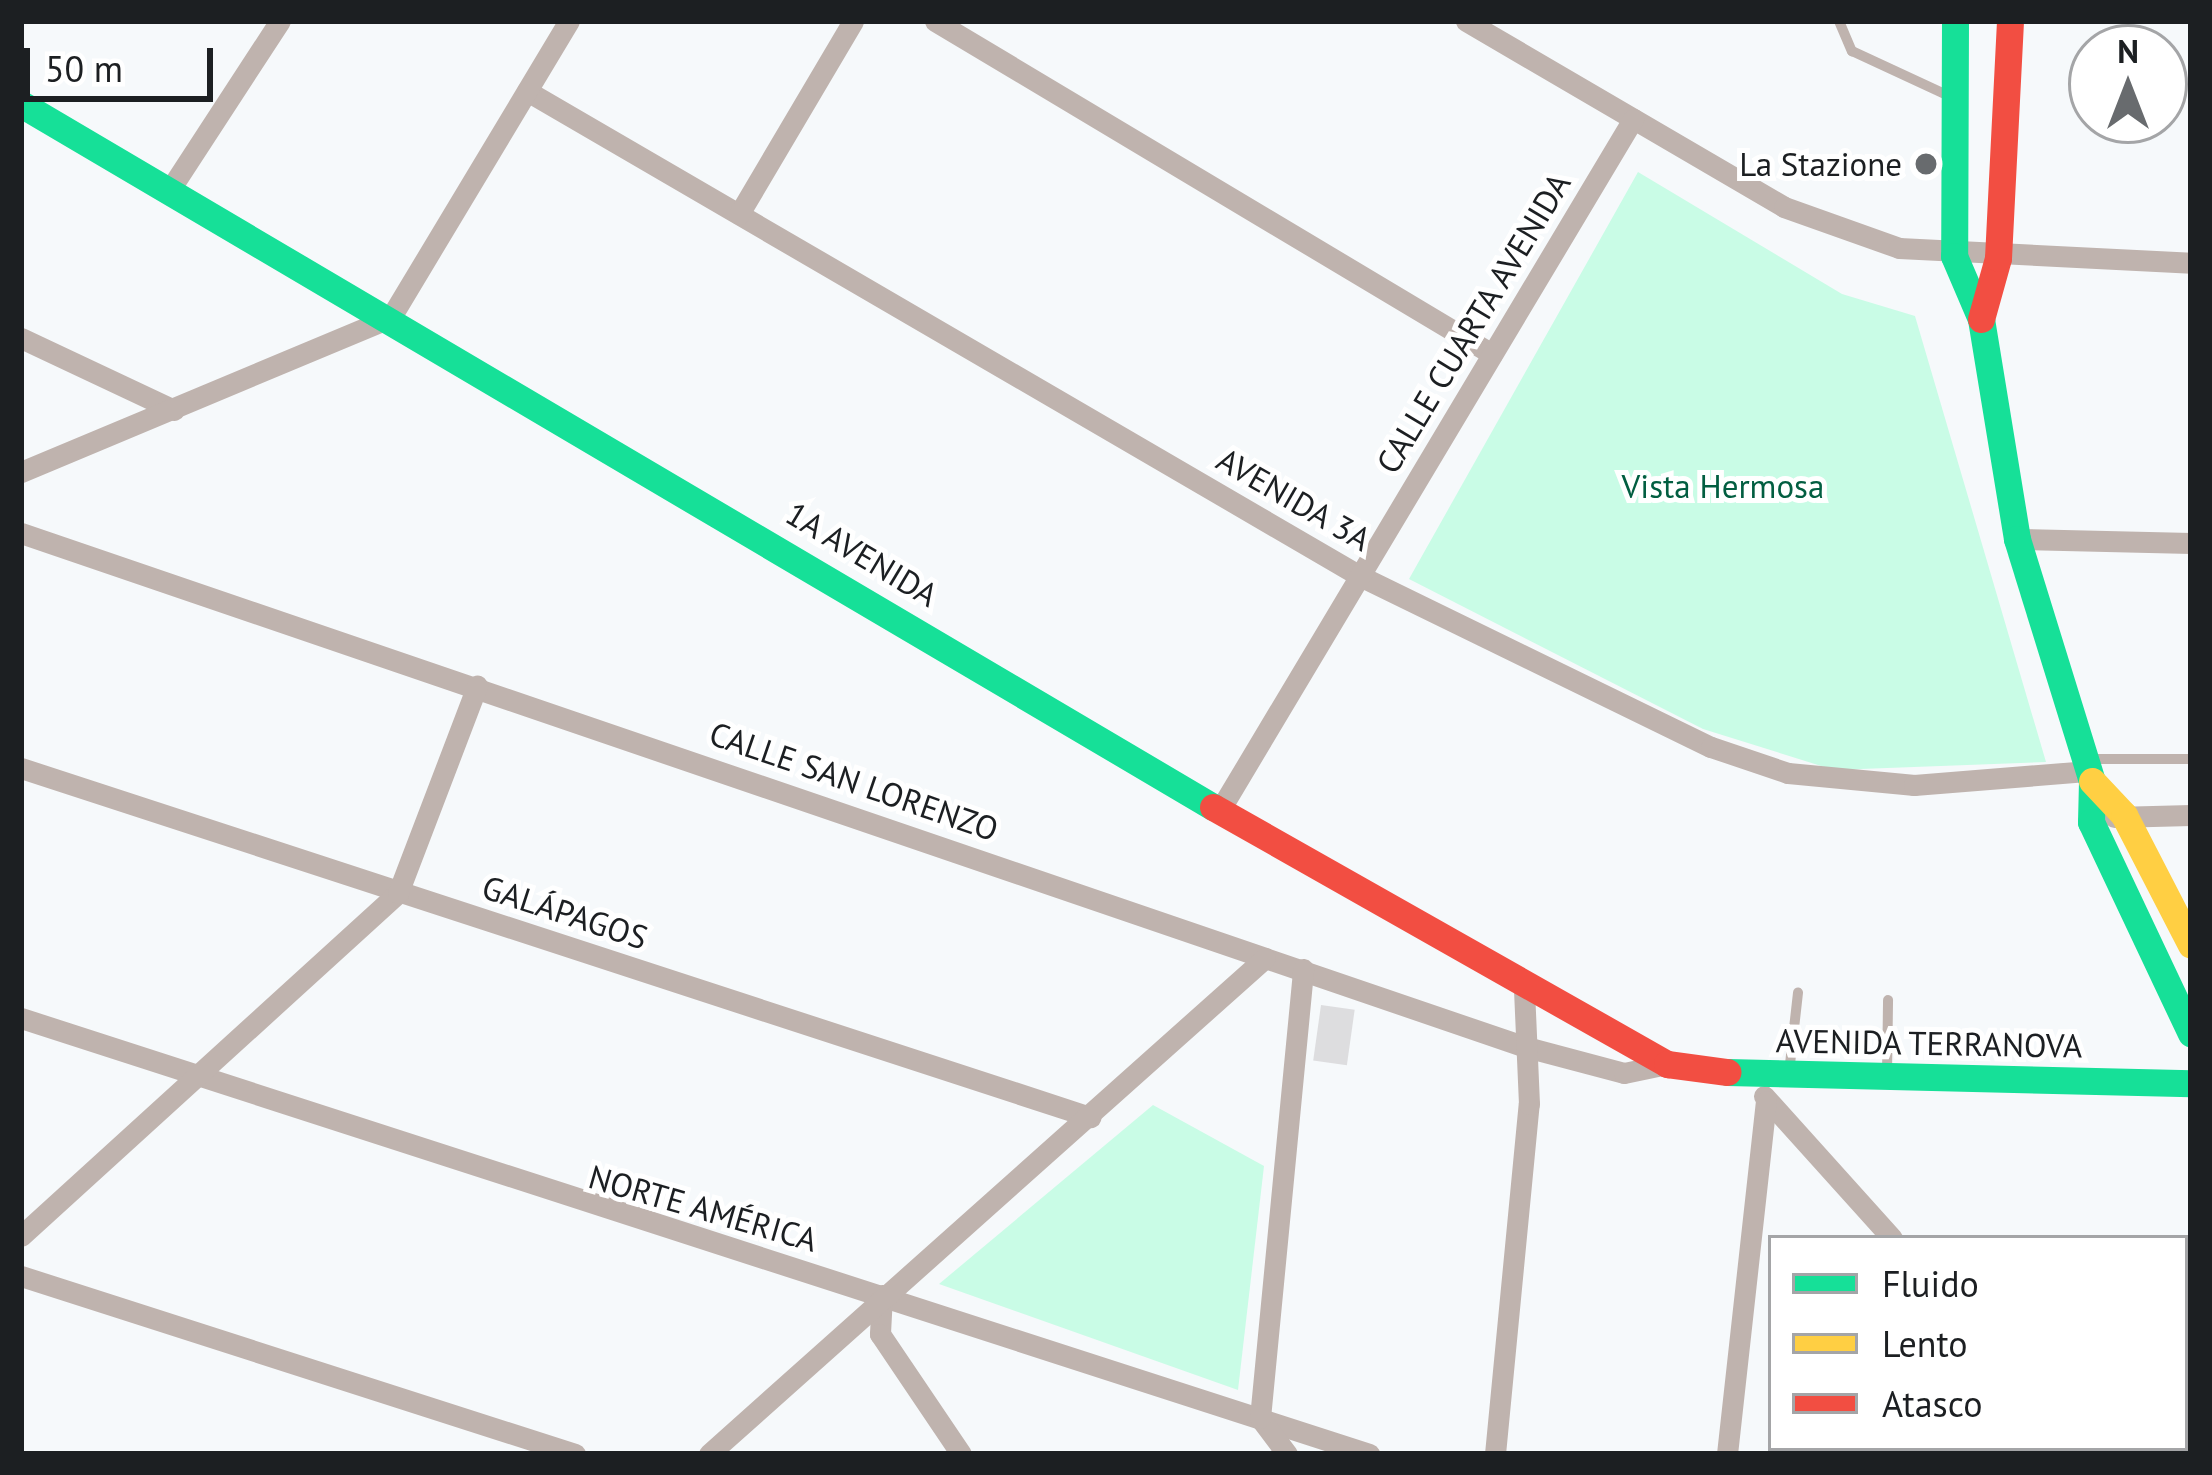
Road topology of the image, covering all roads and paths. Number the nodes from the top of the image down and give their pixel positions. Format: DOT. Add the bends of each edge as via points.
graph roads {
  1 [pos="280,21"];
  2 [pos="569,21"];
  3 [pos="853,21"];
  4 [pos="935,21"];
  5 [pos="1466,21"];
  6 [pos="1839,21"];
  7 [pos="1954,21"];
  8 [pos="2010,21"];
  9 [pos="527,91"];
  10 [pos="1954,98"];
  11 [pos="21,104"];
  12 [pos="1634,119"];
  13 [pos="169,191"];
  14 [pos="739,214"];
  15 [pos="1954,256"];
  16 [pos="1998,258"];
  17 [pos="2191,262"];
  18 [pos="392,317"];
  19 [pos="1981,319"];
  20 [pos="21,338"];
  21 [pos="1492,355"];
  22 [pos="174,410"];
  23 [pos="21,472"];
  24 [pos="21,533"];
  25 [pos="2017,539"];
  26 [pos="2191,543"];
  27 [pos="1360,576"];
  28 [pos="477,686"];
  29 [pos="2191,759"];
  30 [pos="21,768"];
  31 [pos="2088,770"];
  32 [pos="1221,808"];
  33 [pos="2124,815"];
  34 [pos="2191,815"];
  35 [pos="2091,822"];
  36 [pos="398,893"];
  37 [pos="2191,945"];
  38 [pos="1264,958"];
  39 [pos="1303,969"];
  40 [pos="1524,990"];
  41 [pos="1798,993"];
  42 [pos="1888,1000"];
  43 [pos="21,1018"];
  44 [pos="2191,1034"];
  45 [pos="1526,1047"];
  46 [pos="1667,1064"];
  47 [pos="1789,1077"];
  48 [pos="201,1078"];
  49 [pos="1887,1078"];
  50 [pos="2191,1083"];
  51 [pos="1759,1088"];
  52 [pos="1090,1118"];
  53 [pos="1889,1235"];
  54 [pos="21,1236"];
  55 [pos="21,1276"];
  56 [pos="881,1295"];
  57 [pos="1260,1418"];
  58 [pos="575,1454"];
  59 [pos="709,1454"];
  60 [pos="962,1454"];
  61 [pos="1287,1454"];
  62 [pos="1369,1454"];
  63 [pos="1495,1454"];
  64 [pos="1727,1454"];
  1 -- 13 [label="street"];
  2 -- 9 [label="street"];
  3 -- 14 [label="street"];
  4 -- 21 [label="street"];
  5 -- 12 [label="street"];
  6 -- 10 [label="lane" via="1852,51"];
  7 -- 10 [label="street"];
  8 -- 16 [label="street"];
  9 -- 14 [label="street, AVENIDA 3A"];
  9 -- 18 [label="street"];
  10 -- 15 [label="street"];
  11 -- 13 [label="street, 1A AVENIDA"];
  12 -- 15 [label="street" via="1784,207"];
  12 -- 21 [label="street, CALLE CUARTA AVENIDA"];
  13 -- 18 [label="street, 1A AVENIDA"];
  14 -- 27 [label="street, AVENIDA 3A"];
  15 -- 16 [label="street"];
  15 -- 19 [label="street"];
  16 -- 17 [label="street"];
  16 -- 19 [label="street"];
  18 -- 22 [label="street"];
  18 -- 32 [label="street, 1A AVENIDA"];
  19 -- 25 [label="street"];
  20 -- 22 [label="street"];
  21 -- 27 [label="street, CALLE CUARTA AVENIDA"];
  22 -- 23 [label="street"];
  24 -- 28 [label="street, CALLE SAN LORENZO"];
  25 -- 26 [label="street"];
  25 -- 31 [label="street"];
  27 -- 31 [label="street, AVENIDA 3A" via="1711,747 1789,773 1914,785"];
  27 -- 32 [label="street, CALLE CUARTA AVENIDA"];
  28 -- 36 [label="street"];
  28 -- 38 [label="street, CALLE SAN LORENZO"];
  29 -- 31 [label="lane"];
  30 -- 36 [label="street, GALÁPAGOS"];
  31 -- 33 [label="street"];
  31 -- 35 [label="street"];
  32 -- 40 [label="street, 1A AVENIDA"];
  33 -- 34 [label="street"];
  33 -- 35 [label="street"];
  33 -- 37 [label="street"];
  35 -- 44 [label="street"];
  36 -- 48 [label="street"];
  36 -- 52 [label="street, GALÁPAGOS"];
  38 -- 39 [label="street, CALLE SAN LORENZO"];
  38 -- 52 [label="street"];
  39 -- 45 [label="street, CALLE SAN LORENZO"];
  39 -- 57 [label="street"];
  40 -- 45 [label="street"];
  40 -- 46 [label="street, 1A AVENIDA"];
  41 -- 47 [label="lane"];
  42 -- 49 [label="lane"];
  43 -- 48 [label="street, NORTE AMÉRICA"];
  45 -- 46 [label="street, CALLE SAN LORENZO" via="1624,1073"];
  45 -- 63 [label="street"];
  46 -- 51 [label="street, AVENIDA TERRANOVA"];
  47 -- 49 [label="street, AVENIDA TERRANOVA"];
  47 -- 51 [label="street, AVENIDA TERRANOVA"];
  48 -- 54 [label="street"];
  48 -- 56 [label="street, NORTE AMÉRICA"];
  49 -- 50 [label="street, AVENIDA TERRANOVA"];
  51 -- 53 [label="street"];
  51 -- 64 [label="street"];
  52 -- 56 [label="street"];
  55 -- 58 [label="street"];
  56 -- 57 [label="street, NORTE AMÉRICA"];
  56 -- 59 [label="street"];
  56 -- 60 [label="street" via="880,1334"];
  57 -- 61 [label="street"];
  57 -- 62 [label="street, NORTE AMÉRICA"];
}
